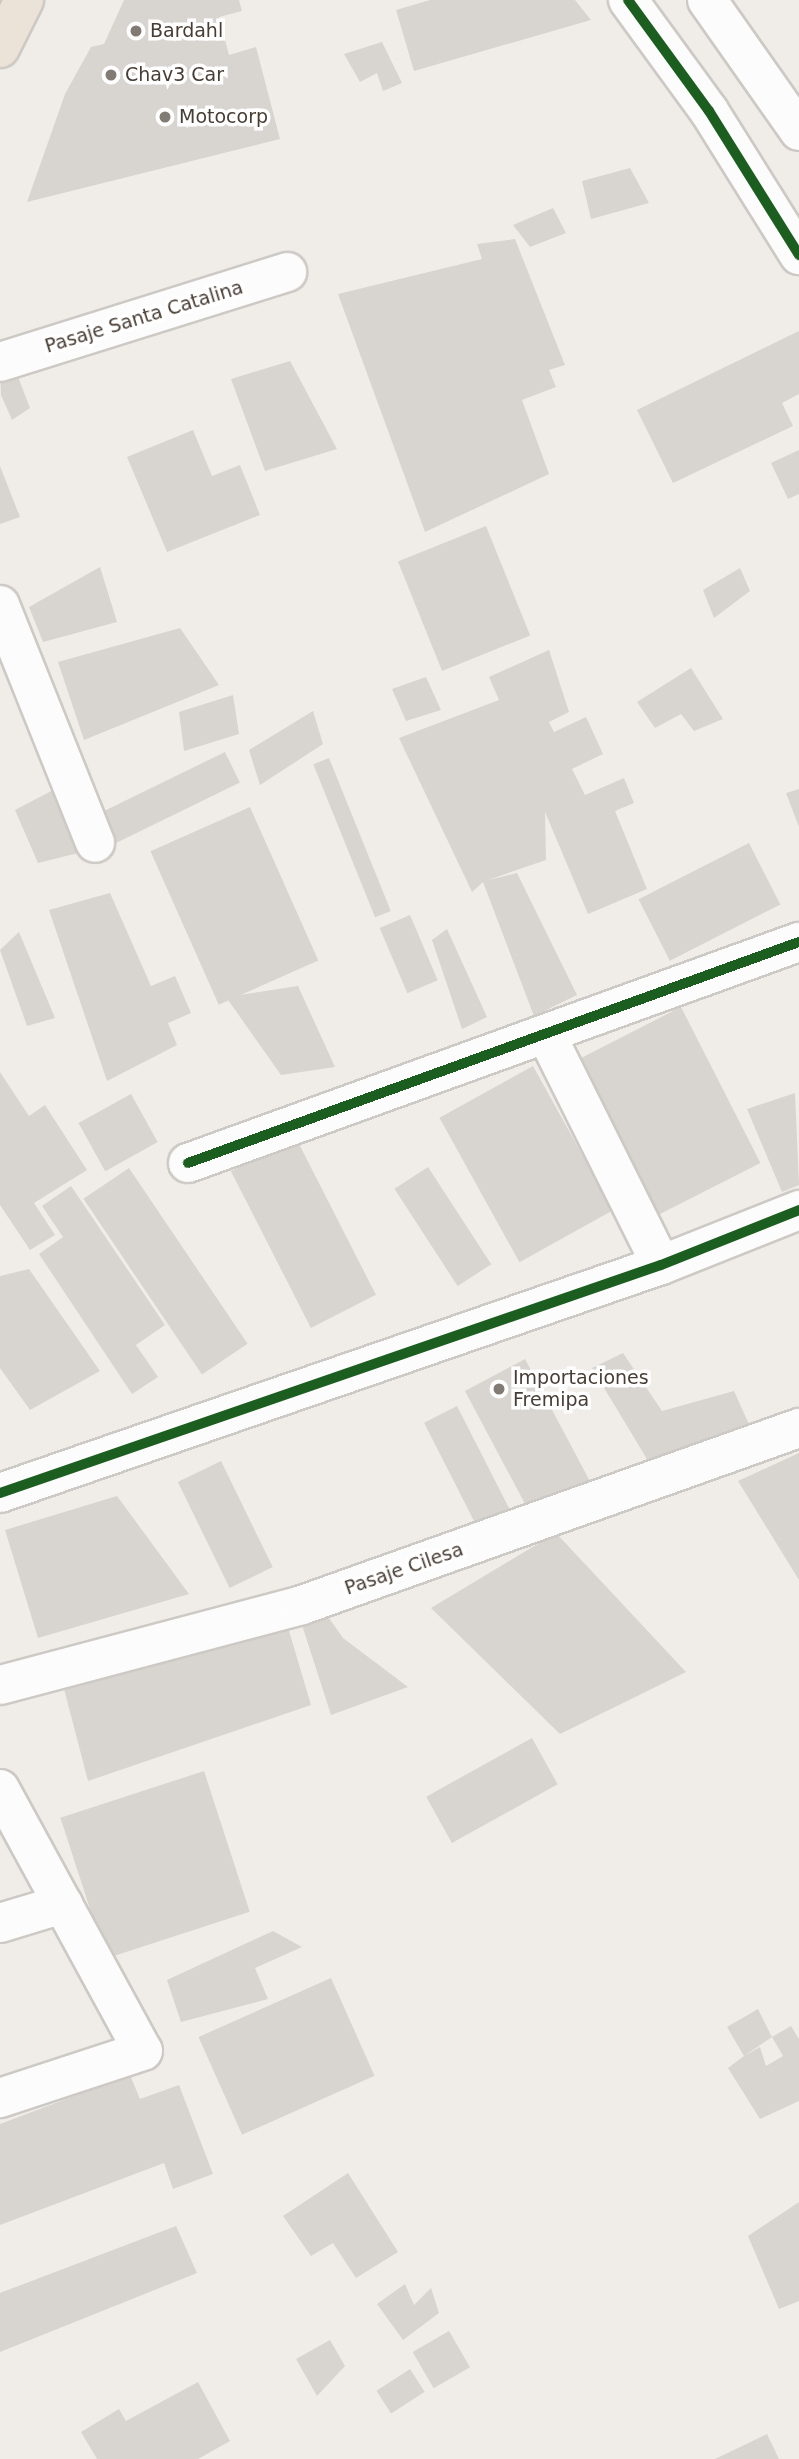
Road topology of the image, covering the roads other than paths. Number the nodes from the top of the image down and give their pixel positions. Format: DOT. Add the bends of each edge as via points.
graph roads {
  1 [pos="24,0"];
  2 [pos="628,0"];
  3 [pos="707,0"];
  4 [pos="0,48"];
  5 [pos="793,116"];
  6 [pos="799,255"];
  7 [pos="288,272"];
  8 [pos="0,362"];
  9 [pos="0,605"];
  10 [pos="95,843"];
  11 [pos="799,942"];
  12 [pos="545,1034"];
  13 [pos="188,1163"];
  14 [pos="799,1210"];
  15 [pos="661,1265"];
  16 [pos="799,1428"];
  17 [pos="0,1493"];
  18 [pos="0,1685"];
  19 [pos="0,1789"];
  20 [pos="63,1904"];
  21 [pos="0,1923"];
  22 [pos="0,2098"];
  1 -- 4 [label="highway"];
  2 -- 6 [label="street" via="709,111"];
  3 -- 5 [label="street"];
  7 -- 8 [label="street, Pasaje Santa Catalina"];
  9 -- 10 [label="street"];
  11 -- 12 [label="street"];
  12 -- 13 [label="street"];
  12 -- 15 [label="street"];
  14 -- 15 [label="street"];
  15 -- 17 [label="street"];
  16 -- 18 [label="street, Pasaje Cilesa" via="302,1605"];
  19 -- 20 [label="street"];
  20 -- 21 [label="street"];
  20 -- 22 [label="street" via="143,2051"];
}
